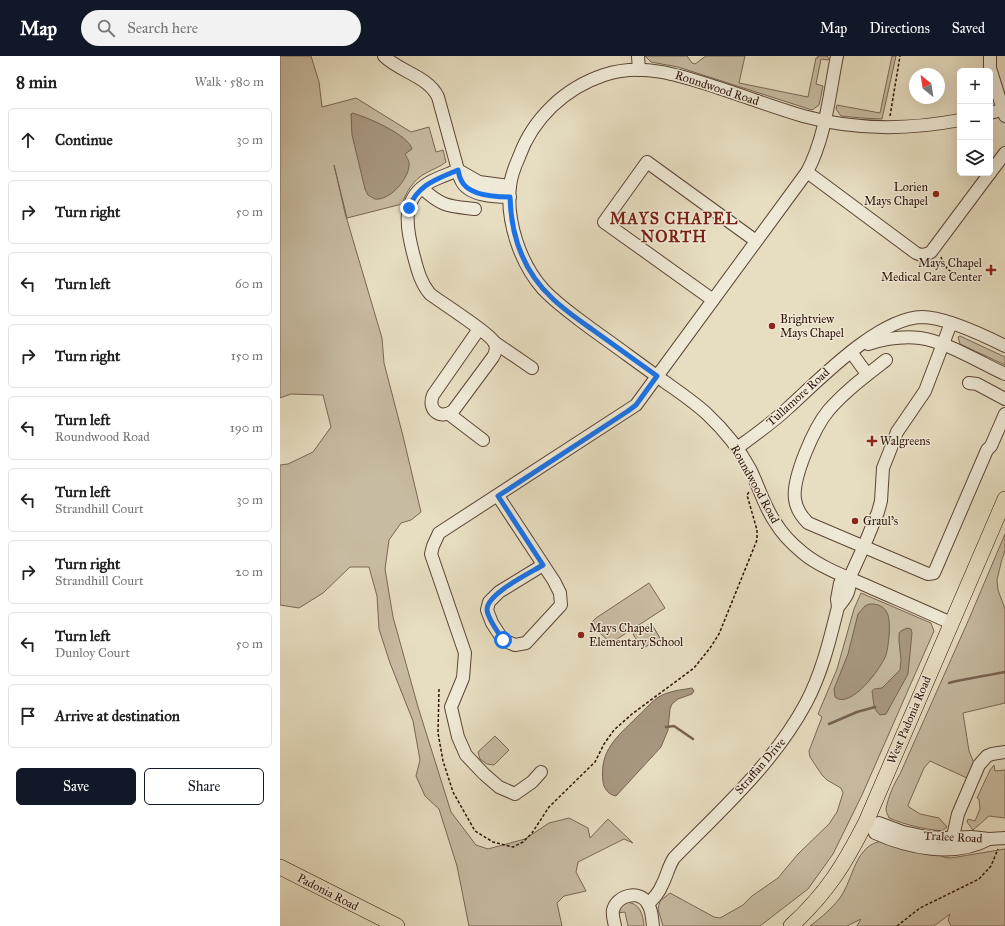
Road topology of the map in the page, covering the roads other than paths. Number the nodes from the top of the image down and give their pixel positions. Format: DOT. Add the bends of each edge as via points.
graph roads {
  1 [pos="384,56"];
  2 [pos="638,56"];
  3 [pos="837,56"];
  4 [pos="990,56"];
  5 [pos="639,70"];
  6 [pos="1004,112"];
  7 [pos="993,113"];
  8 [pos="825,121"];
  9 [pos="957,121"];
  10 [pos="1005,153"];
  11 [pos="993,169"];
  12 [pos="458,170"];
  13 [pos="807,172"];
  14 [pos="988,176"];
  15 [pos="422,188"];
  16 [pos="510,191"];
  17 [pos="475,209"];
  18 [pos="756,241"];
  19 [pos="713,300"];
  20 [pos="951,323"];
  21 [pos="479,329"];
  22 [pos="494,342"];
  23 [pos="943,344"];
  24 [pos="1005,346"];
  25 [pos="855,350"];
  26 [pos="886,360"];
  27 [pos="532,368"];
  28 [pos="867,374"];
  29 [pos="1005,374"];
  30 [pos="657,376"];
  31 [pos="969,383"];
  32 [pos="1005,399"];
  33 [pos="449,414"];
  34 [pos="1003,418"];
  35 [pos="483,440"];
  36 [pos="737,448"];
  37 [pos="498,496"];
  38 [pos="1005,499"];
  39 [pos="864,546"];
  40 [pos="543,565"];
  41 [pos="849,578"];
  42 [pos="951,623"];
  43 [pos="1005,752"];
  44 [pos="541,772"];
  45 [pos="869,824"];
  46 [pos="1004,838"];
  47 [pos="951,843"];
  48 [pos="280,867"];
  49 [pos="648,904"];
  50 [pos="397,926"];
  51 [pos="615,926"];
  52 [pos="653,926"];
  53 [pos="791,926"];
  1 -- 12 [label="street" via="435,91"];
  2 -- 5 [label="street"];
  3 -- 8 [label="street"];
  4 -- 6 [label="street" via="990,68"];
  5 -- 8 [label="street, Roundwood Road" via="680,75"];
  5 -- 16 [label="street, Roundwood Road" via="606,75 575,89 546,112 531,130 522,148"];
  6 -- 7 [label="street"];
  8 -- 9 [label="street, Roundwood Road" via="888,128 919,127"];
  8 -- 13 [label="street" via="815,156"];
  10 -- 11 [label="street"];
  12 -- 15 [label="street"];
  12 -- 16 [label="street" via="479,182"];
  13 -- 14 [label="street" via="916,254 921,255 931,252"];
  13 -- 18 [label="street"];
  15 -- 17 [label="street" via="444,205"];
  15 -- 21 [label="street" via="411,202 407,218 420,278 430,294"];
  16 -- 30 [label="street, Roundwood Road" via="516,241 530,271 541,286 563,308"];
  18 -- 19 [label="street"];
  18 -- 19 [label="street" via="647,162 642,168 604,222"];
  19 -- 30 [label="street"];
  20 -- 23 [label="street, Straffan Drive"];
  20 -- 24 [label="street, Tullamore Road"];
  20 -- 25 [label="street, Tullamore Road" via="922,317 901,321"];
  21 -- 22 [label="street"];
  21 -- 33 [label="street" via="431,398 436,412 444,416"];
  22 -- 27 [label="street"];
  22 -- 33 [label="street" via="496,352 493,357 454,412"];
  23 -- 25 [label="street, Tullamore Road" via="903,337 874,342"];
  23 -- 29 [label="street, Tullamore Road"];
  23 -- 39 [label="street, Straffan Drive" via="925,391 897,432 883,468 878,512"];
  25 -- 28 [label="street"];
  25 -- 36 [label="street, Tullamore Road" via="839,361 770,424"];
  26 -- 28 [label="street"];
  28 -- 39 [label="street" via="834,404 816,428 795,485 797,510 808,523"];
  30 -- 36 [label="street, Roundwood Road" via="706,413"];
  30 -- 37 [label="street" via="636,405"];
  31 -- 32 [label="street" via="977,384"];
  33 -- 35 [label="street"];
  34 -- 39 [label="street" via="934,573 928,574"];
  36 -- 41 [label="street, Roundwood Road" via="774,521 784,534 804,554"];
  37 -- 40 [label="street"];
  37 -- 44 [label="street" via="439,533 431,554 465,653 463,678 451,707 458,737 466,755 499,787 515,794"];
  38 -- 42 [label="main road, West Padonia Road"];
  39 -- 41 [label="street, Straffan Drive"];
  40 -- 40 [label="street" via="560,593 561,605 526,644 515,645 503,640 487,610 489,602"];
  41 -- 42 [label="street, Roundwood Road"];
  41 -- 49 [label="street, Straffan Drive" via="851,587 845,600 838,607 828,646 807,702 769,759 674,858 663,885"];
  42 -- 45 [label="main road, West Padonia Road"];
  43 -- 47 [label="street" via="987,756 979,765 958,814"];
  45 -- 47 [label="street, Tralee Road" via="875,833 910,846 928,849"];
  45 -- 53 [label="main road, West Padonia Road" via="831,883"];
  46 -- 47 [label="street, Tralee Road" via="989,839 974,846"];
  48 -- 50 [label="main road, Padonia Road"];
  49 -- 51 [label="street" via="639,896 624,897 614,908"];
  49 -- 52 [label="street"];
}
